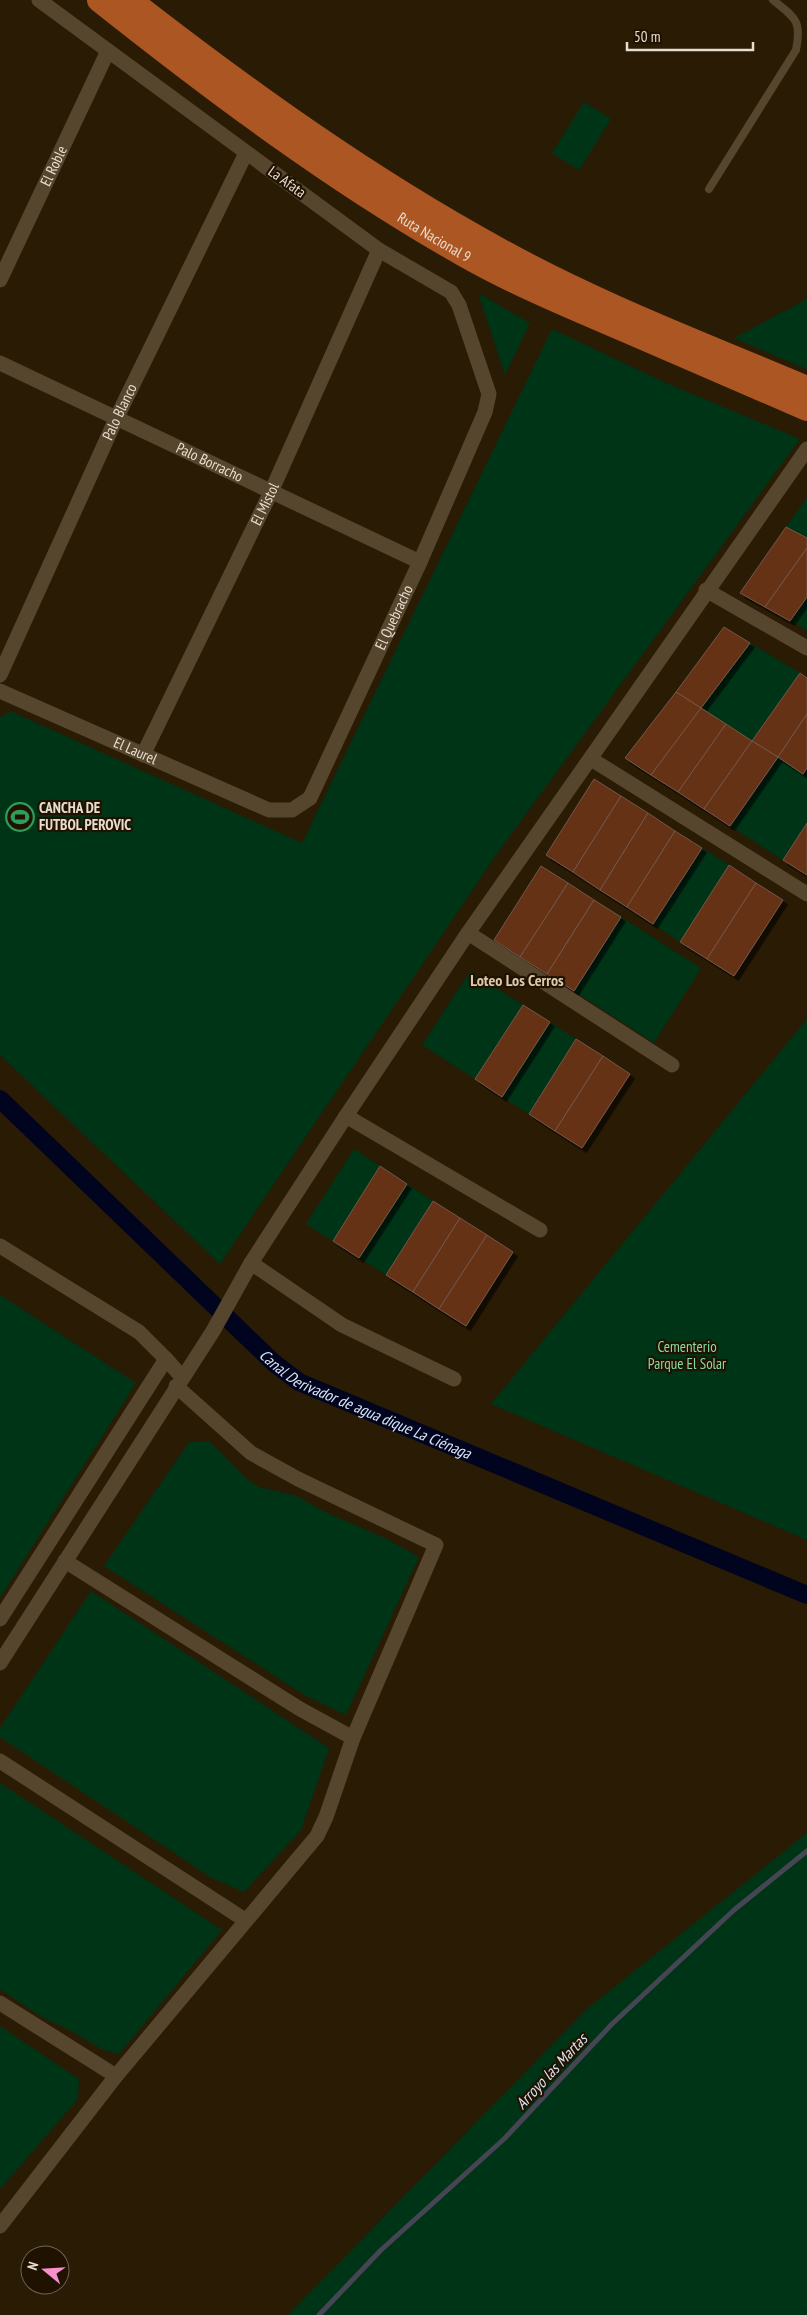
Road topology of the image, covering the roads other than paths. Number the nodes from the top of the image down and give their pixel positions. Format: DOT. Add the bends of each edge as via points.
graph roads {
  1 [pos="39,0"];
  2 [pos="99,0"];
  3 [pos="130,0"];
  4 [pos="773,0"];
  5 [pos="108,51"];
  6 [pos="246,153"];
  7 [pos="709,190"];
  8 [pos="379,250"];
  9 [pos="0,280"];
  10 [pos="0,363"];
  11 [pos="807,388"];
  12 [pos="490,394"];
  13 [pos="807,409"];
  14 [pos="116,418"];
  15 [pos="807,449"];
  16 [pos="271,492"];
  17 [pos="420,562"];
  18 [pos="706,590"];
  19 [pos="807,648"];
  20 [pos="0,675"];
  21 [pos="0,690"];
  22 [pos="143,755"];
  23 [pos="591,759"];
  24 [pos="269,810"];
  25 [pos="807,894"];
  26 [pos="468,933"];
  27 [pos="672,1065"];
  28 [pos="346,1116"];
  29 [pos="540,1230"];
  30 [pos="0,1246"];
  31 [pos="251,1263"];
  32 [pos="166,1359"];
  33 [pos="454,1379"];
  34 [pos="179,1382"];
  35 [pos="65,1561"];
  36 [pos="0,1619"];
  37 [pos="0,1663"];
  38 [pos="353,1738"];
  39 [pos="0,1761"];
  40 [pos="245,1920"];
  41 [pos="0,2003"];
  42 [pos="116,2076"];
  43 [pos="0,2226"];
  1 -- 5 [label="street, La Afata"];
  2 -- 13 [label="main road, Ruta Nacional 9" via="191,74 272,131 404,219 465,255 536,293"];
  3 -- 11 [label="main road, Ruta Nacional 9" via="306,130 417,204 604,302"];
  4 -- 7 [label="lane" via="795,18 799,34 796,50"];
  5 -- 6 [label="street, La Afata"];
  5 -- 9 [label="street, El Roble"];
  6 -- 8 [label="street, La Afata"];
  6 -- 14 [label="street, Palo Blanco"];
  8 -- 12 [label="street, La Afata" via="451,292 459,305"];
  8 -- 16 [label="street, El Mistol"];
  10 -- 14 [label="street, Palo Borracho"];
  12 -- 17 [label="street, El Quebracho"];
  14 -- 16 [label="street, Palo Borracho"];
  14 -- 20 [label="street, Palo Blanco"];
  15 -- 18 [label="street"];
  16 -- 17 [label="street, Palo Borracho"];
  16 -- 22 [label="street, El Mistol"];
  17 -- 24 [label="street, El Quebracho" via="310,798 292,810"];
  18 -- 19 [label="street"];
  18 -- 23 [label="street"];
  21 -- 22 [label="street, El Laurel"];
  22 -- 24 [label="street, El Laurel"];
  23 -- 25 [label="street"];
  23 -- 26 [label="street"];
  26 -- 27 [label="street"];
  26 -- 28 [label="street"];
  28 -- 29 [label="street"];
  28 -- 31 [label="street"];
  30 -- 32 [label="street" via="139,1332"];
  31 -- 33 [label="street" via="342,1324"];
  31 -- 34 [label="street"];
  32 -- 34 [label="street"];
  32 -- 36 [label="street"];
  34 -- 35 [label="street"];
  34 -- 38 [label="street" via="251,1453 436,1545"];
  35 -- 37 [label="street"];
  35 -- 38 [label="street" via="300,1709"];
  38 -- 40 [label="street" via="326,1817 316,1836"];
  39 -- 40 [label="street"];
  40 -- 42 [label="street"];
  41 -- 42 [label="street"];
  42 -- 43 [label="street"];
}
